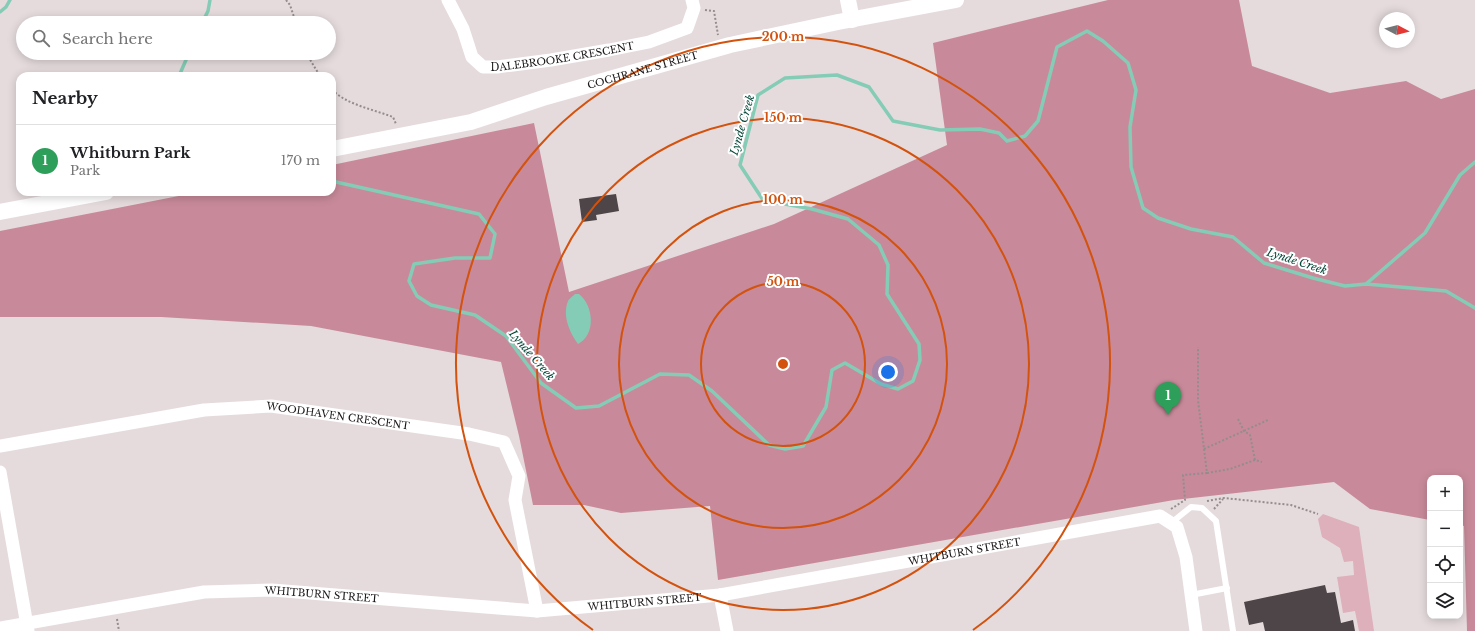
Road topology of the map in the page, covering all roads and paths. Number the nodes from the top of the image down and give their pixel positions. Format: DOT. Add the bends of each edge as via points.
graph roads {
  1 [pos="286,0"];
  2 [pos="448,0"];
  3 [pos="848,0"];
  4 [pos="956,0"];
  5 [pos="693,4"];
  6 [pos="294,16"];
  7 [pos="852,20"];
  8 [pos="720,48"];
  9 [pos="310,60"];
  10 [pos="318,72"];
  11 [pos="336,94"];
  12 [pos="402,136"];
  13 [pos="336,148"];
  14 [pos="85,196"];
  15 [pos="0,212"];
  16 [pos="1198,347"];
  17 [pos="1238,419"];
  18 [pos="1268,420"];
  19 [pos="1244,431"];
  20 [pos="0,446"];
  21 [pos="1204,449"];
  22 [pos="1255,460"];
  23 [pos="1262,462"];
  24 [pos="0,472"];
  25 [pos="1207,472"];
  26 [pos="1224,498"];
  27 [pos="1206,501"];
  28 [pos="1208,514"];
  29 [pos="1318,514"];
  30 [pos="1166,520"];
  31 [pos="1226,588"];
  32 [pos="720,595"];
  33 [pos="1191,595"];
  34 [pos="537,611"];
  35 [pos="28,627"];
  36 [pos="0,628"];
  37 [pos="727,631"];
  38 [pos="1196,631"];
  39 [pos="1233,631"];
  1 -- 6 [label="path"];
  2 -- 5 [label="street, DALEBROOKE CRESCENT" via="463,29 472,57 484,67 551,60 649,42 687,28"];
  3 -- 7 [label="street"];
  4 -- 7 [label="street, COCHRANE STREET"];
  5 -- 8 [label="path" via="714,11"];
  7 -- 8 [label="street, COCHRANE STREET"];
  8 -- 12 [label="street, COCHRANE STREET" via="546,97 471,122"];
  9 -- 10 [label="path"];
  11 -- 12 [label="path" via="393,117"];
  12 -- 13 [label="street, COCHRANE STREET"];
  14 -- 15 [label="street"];
  16 -- 21 [label="path" via="1198,400"];
  17 -- 19 [label="path"];
  18 -- 19 [label="path"];
  19 -- 21 [label="path"];
  19 -- 22 [label="path" via="1250,435"];
  20 -- 34 [label="street, WOODHAVEN CRESCENT" via="204,410 271,406 469,434 504,442 519,476 516,500"];
  21 -- 25 [label="path"];
  22 -- 23 [label="path"];
  22 -- 25 [label="path" via="1230,469"];
  24 -- 35 [label="street"];
  25 -- 30 [label="path" via="1183,475 1185,500"];
  26 -- 27 [label="path"];
  26 -- 28 [label="path"];
  26 -- 29 [label="path" via="1291,504"];
  28 -- 30 [label="lane" via="1202,508 1191,507"];
  28 -- 31 [label="lane" via="1216,521"];
  30 -- 32 [label="street, WHITBURN STREET"];
  30 -- 33 [label="street" via="1177,527 1186,556"];
  31 -- 33 [label="lane"];
  31 -- 39 [label="lane"];
  32 -- 34 [label="street, WHITBURN STREET"];
  32 -- 37 [label="street"];
  33 -- 38 [label="street"];
  34 -- 35 [label="street, WHITBURN STREET" via="272,590 219,591"];
  35 -- 36 [label="street, WHITBURN STREET"];
}
